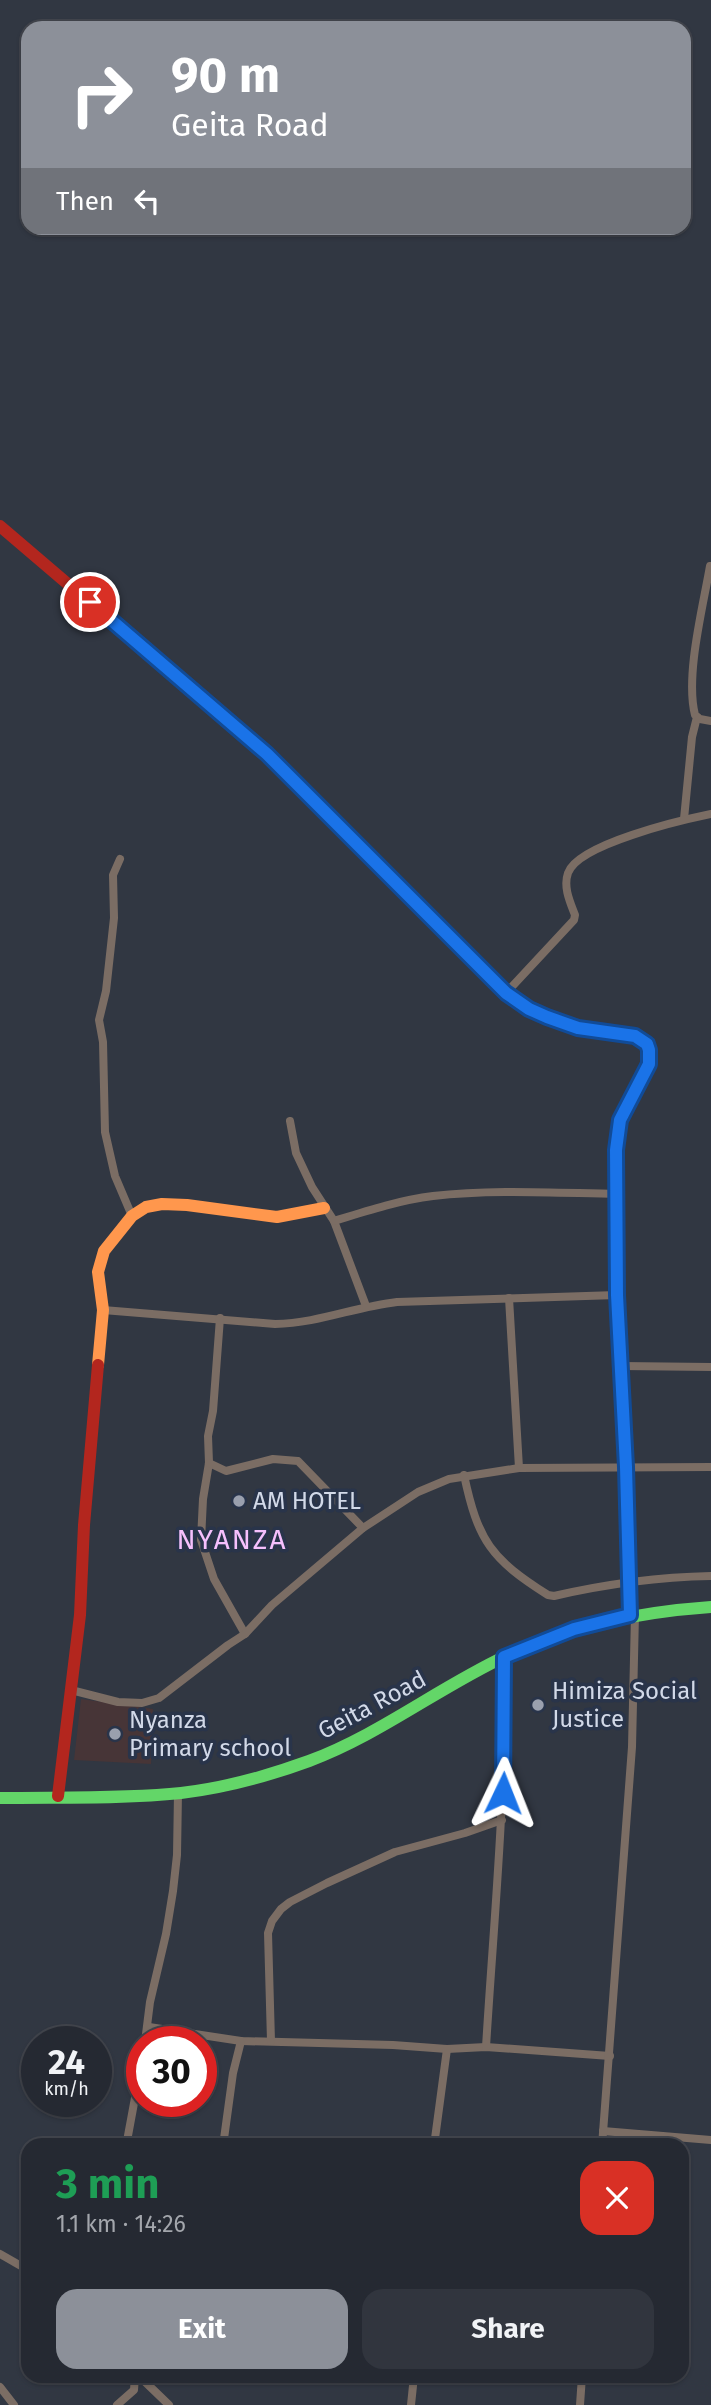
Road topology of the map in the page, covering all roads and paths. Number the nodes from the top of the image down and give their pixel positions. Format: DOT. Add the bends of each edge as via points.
graph roads {
  1 [pos="0,526"];
  2 [pos="710,566"];
  3 [pos="696,717"];
  4 [pos="711,721"];
  5 [pos="711,814"];
  6 [pos="684,819"];
  7 [pos="120,859"];
  8 [pos="506,993"];
  9 [pos="290,1121"];
  10 [pos="617,1194"];
  11 [pos="324,1208"];
  12 [pos="132,1216"];
  13 [pos="334,1221"];
  14 [pos="617,1295"];
  15 [pos="509,1298"];
  16 [pos="366,1306"];
  17 [pos="103,1310"];
  18 [pos="220,1318"];
  19 [pos="621,1366"];
  20 [pos="711,1367"];
  21 [pos="209,1463"];
  22 [pos="626,1467"];
  23 [pos="711,1467"];
  24 [pos="519,1468"];
  25 [pos="464,1475"];
  26 [pos="363,1528"];
  27 [pos="711,1576"];
  28 [pos="629,1582"];
  29 [pos="711,1607"];
  30 [pos="632,1615"];
  31 [pos="245,1634"];
  32 [pos="504,1657"];
  33 [pos="71,1690"];
  34 [pos="178,1793"];
  35 [pos="58,1796"];
  36 [pos="0,1798"];
  37 [pos="502,1820"];
  38 [pos="149,2026"];
  39 [pos="217,2037"];
  40 [pos="241,2041"];
  41 [pos="271,2041"];
  42 [pos="486,2048"];
  43 [pos="447,2049"];
  44 [pos="610,2056"];
  45 [pos="131,2117"];
  46 [pos="603,2131"];
  47 [pos="128,2138"];
  48 [pos="224,2138"];
  49 [pos="435,2138"];
  50 [pos="603,2138"];
  51 [pos="687,2138"];
  52 [pos="689,2138"];
  53 [pos="711,2140"];
  54 [pos="0,2254"];
  55 [pos="21,2266"];
  56 [pos="136,2383"];
  57 [pos="145,2383"];
  58 [pos="413,2383"];
  59 [pos="582,2383"];
  60 [pos="0,2387"];
  61 [pos="14,2405"];
  62 [pos="117,2405"];
  63 [pos="169,2405"];
  64 [pos="411,2405"];
  65 [pos="580,2405"];
  1 -- 8 [label="main road" via="267,754"];
  2 -- 3 [label="street" via="692,675"];
  3 -- 4 [label="street"];
  3 -- 6 [label="street"];
  5 -- 6 [label="street"];
  6 -- 8 [label="street" via="614,841 572,866 566,889 574,920"];
  7 -- 12 [label="street" via="113,875 114,918 99,1020 107,1146"];
  8 -- 10 [label="main road" via="561,1023 635,1036 647,1044 649,1064 620,1120"];
  9 -- 11 [label="street" via="296,1153"];
  10 -- 13 [label="street" via="434,1196"];
  10 -- 14 [label="main road"];
  11 -- 12 [label="main road" via="277,1217 162,1204"];
  11 -- 13 [label="street"];
  12 -- 17 [label="main road" via="100,1260"];
  13 -- 16 [label="street"];
  14 -- 15 [label="street"];
  14 -- 19 [label="main road"];
  15 -- 16 [label="street"];
  15 -- 24 [label="street"];
  16 -- 18 [label="street" via="295,1323"];
  17 -- 18 [label="street"];
  17 -- 33 [label="main road"];
  18 -- 21 [label="street"];
  19 -- 20 [label="street"];
  19 -- 22 [label="main road"];
  21 -- 26 [label="street" via="226,1471 273,1459 298,1461"];
  21 -- 31 [label="street" via="201,1540 214,1578"];
  22 -- 23 [label="street"];
  22 -- 24 [label="street"];
  22 -- 28 [label="main road"];
  24 -- 25 [label="street"];
  25 -- 26 [label="street" via="418,1492"];
  25 -- 28 [label="street" via="477,1525 489,1548 542,1591 554,1597"];
  26 -- 31 [label="street" via="272,1605"];
  27 -- 28 [label="street"];
  28 -- 30 [label="main road"];
  29 -- 30 [label="main road, Geita Road"];
  30 -- 32 [label="main road, Geita Road" via="574,1629"];
  30 -- 44 [label="street" via="632,1748"];
  31 -- 33 [label="street" via="170,1691 142,1703"];
  32 -- 34 [label="main road, Geita Road" via="361,1739 312,1760 222,1787"];
  32 -- 37 [label="street"];
  33 -- 35 [label="main road"];
  34 -- 35 [label="main road, Geita Road"];
  34 -- 38 [label="street" via="173,1891"];
  35 -- 36 [label="main road, Geita Road"];
  37 -- 41 [label="street" via="395,1852 281,1909 268,1933"];
  37 -- 42 [label="street"];
  39 -- 40 [label="street"];
  40 -- 41 [label="street"];
  40 -- 48 [label="street"];
  41 -- 43 [label="street"];
  42 -- 43 [label="street"];
  42 -- 44 [label="street"];
  43 -- 49 [label="street"];
  44 -- 46 [label="street"];
  45 -- 47 [label="street"];
  46 -- 50 [label="street"];
  46 -- 51 [label="street"];
  52 -- 53 [label="street"];
  54 -- 55 [label="street"];
  56 -- 62 [label="street"];
  57 -- 63 [label="street"];
  58 -- 64 [label="street"];
  59 -- 65 [label="street"];
  60 -- 61 [label="street"];
}
